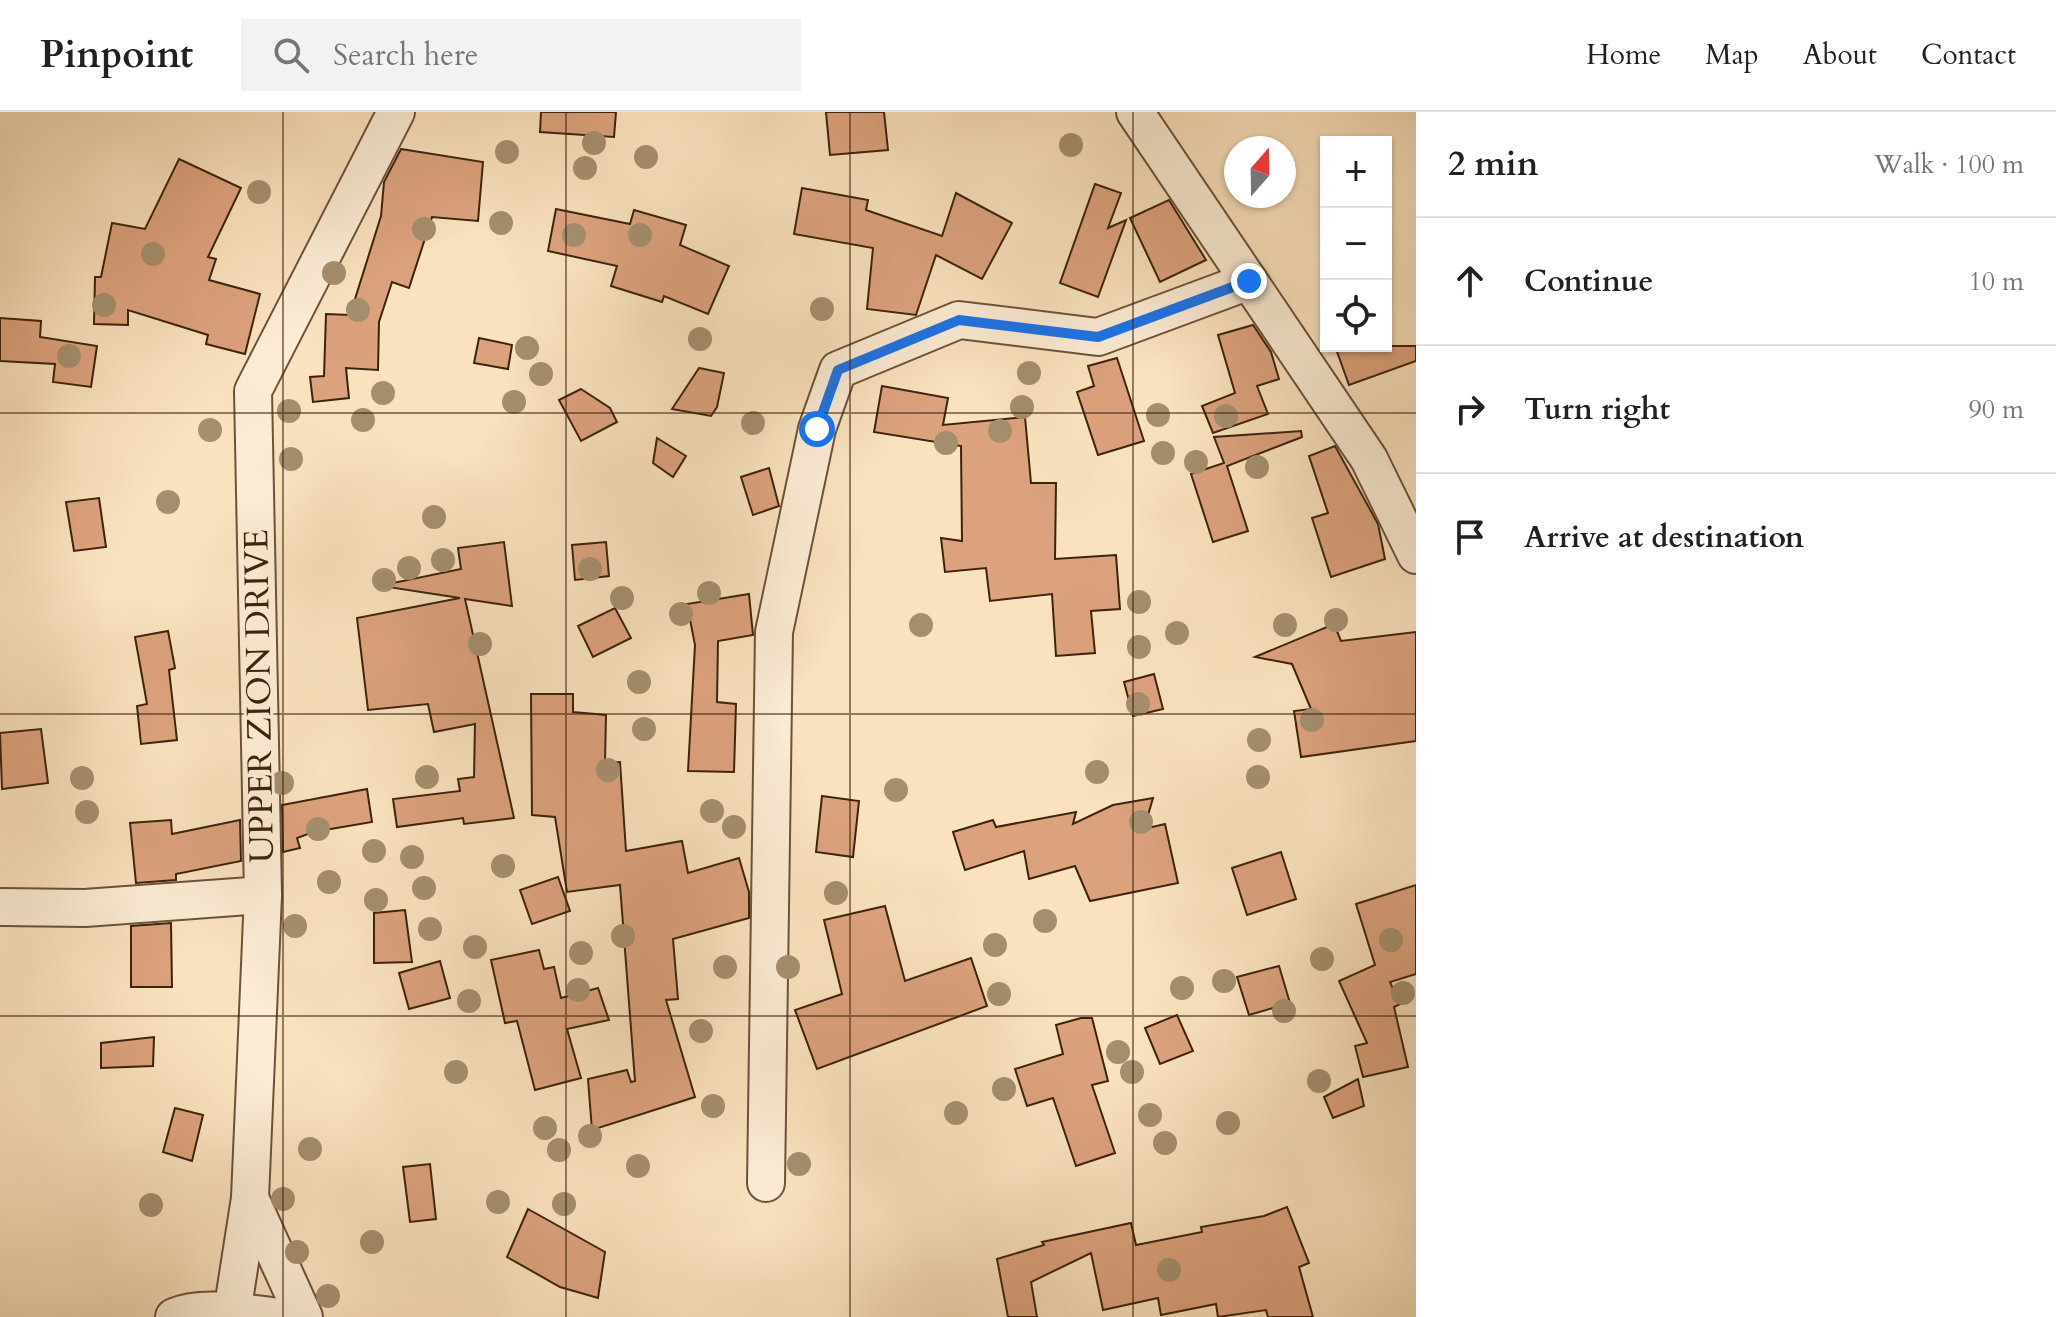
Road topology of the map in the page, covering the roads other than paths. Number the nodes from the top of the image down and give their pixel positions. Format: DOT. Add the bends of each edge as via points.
graph roads {
  1 [pos="396,112"];
  2 [pos="1135,112"];
  3 [pos="1249,281"];
  4 [pos="1416,555"];
  5 [pos="263,895"];
  6 [pos="0,907"];
  7 [pos="766,1183"];
  8 [pos="250,1198"];
  9 [pos="232,1313"];
  10 [pos="174,1317"];
  11 [pos="280,1317"];
  12 [pos="304,1317"];
  1 -- 5 [label="street, UPPER ZION DRIVE" via="253,391"];
  2 -- 3 [label="street"];
  3 -- 4 [label="street" via="1369,459"];
  3 -- 7 [label="street" via="1098,337 959,320 838,370 817,429 774,632"];
  5 -- 6 [label="street" via="85,908"];
  5 -- 8 [label="street, UPPER ZION DRIVE"];
  8 -- 9 [label="street, UPPER ZION DRIVE"];
  8 -- 12 [label="street"];
  9 -- 10 [label="street"];
  9 -- 11 [label="street"];
}
